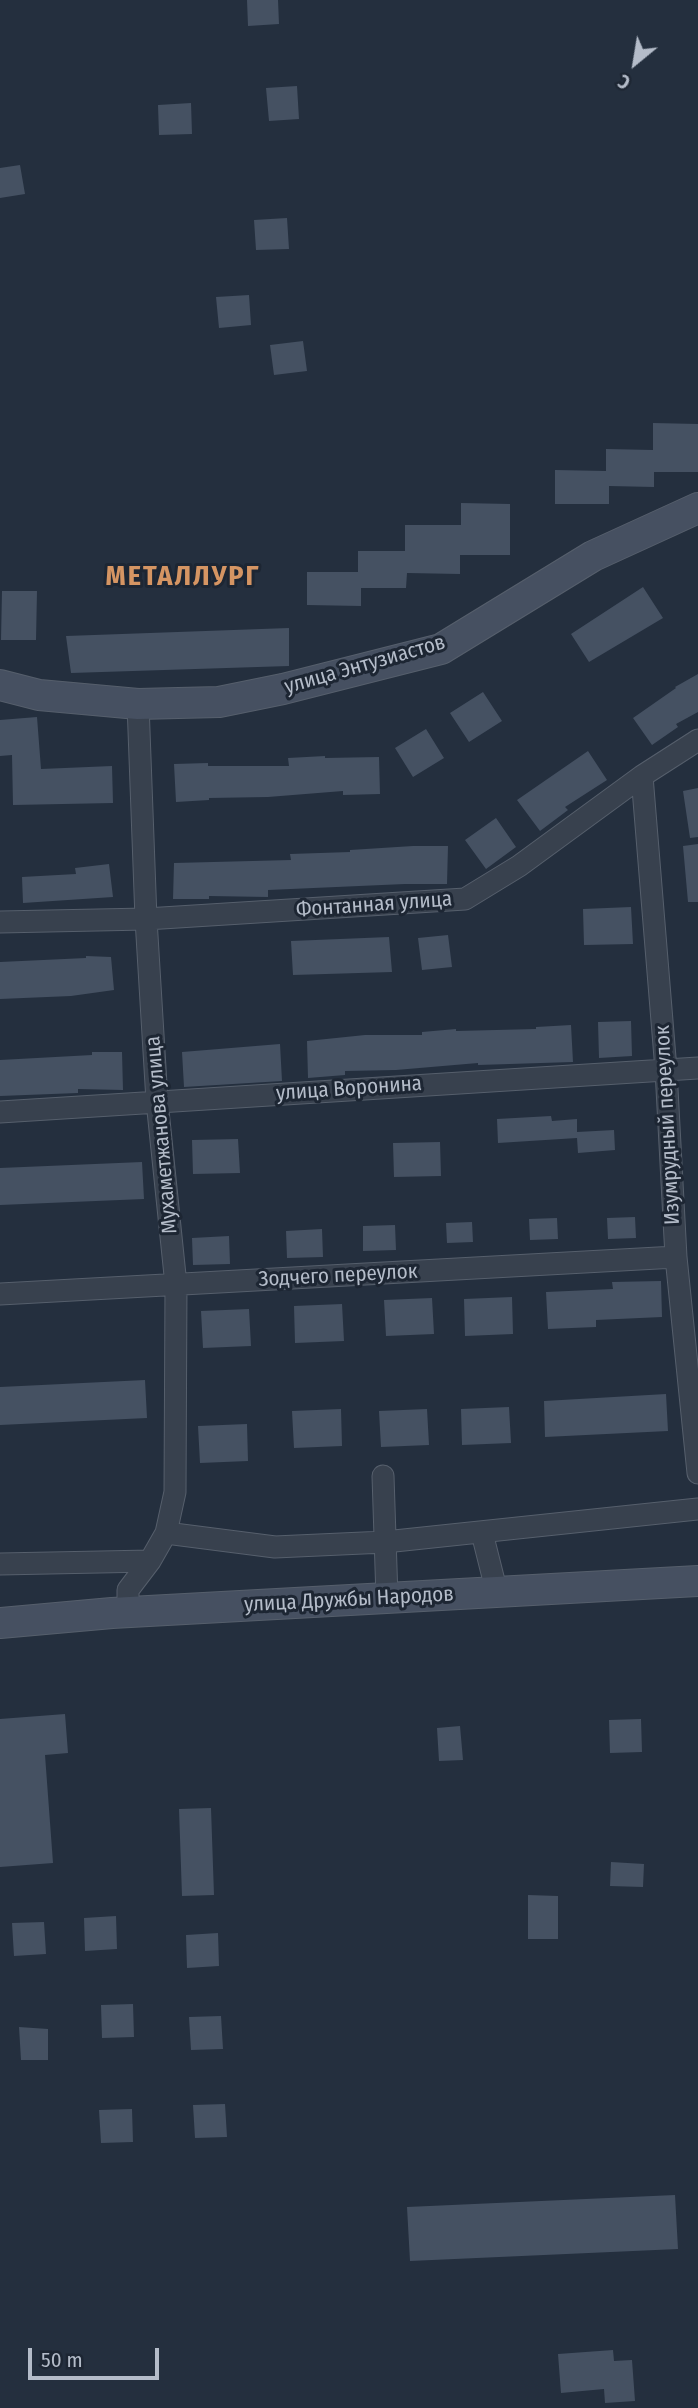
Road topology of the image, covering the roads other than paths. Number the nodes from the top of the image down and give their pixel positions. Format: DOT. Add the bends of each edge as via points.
graph roads {
  1 [pos="698,508"];
  2 [pos="0,685"];
  3 [pos="138,704"];
  4 [pos="698,740"];
  5 [pos="642,776"];
  6 [pos="146,919"];
  7 [pos="0,922"];
  8 [pos="698,1068"];
  9 [pos="666,1070"];
  10 [pos="157,1101"];
  11 [pos="0,1112"];
  12 [pos="676,1257"];
  13 [pos="176,1285"];
  14 [pos="0,1294"];
  15 [pos="698,1473"];
  16 [pos="383,1476"];
  17 [pos="698,1509"];
  18 [pos="166,1533"];
  19 [pos="482,1533"];
  20 [pos="385,1542"];
  21 [pos="150,1561"];
  22 [pos="0,1564"];
  23 [pos="698,1581"];
  24 [pos="497,1593"];
  25 [pos="387,1598"];
  26 [pos="133,1612"];
  27 [pos="0,1623"];
  1 -- 3 [label="street, улица Энтузиастов" via="593,556 441,649 219,702"];
  2 -- 3 [label="street, улица Энтузиастов" via="39,695"];
  3 -- 6 [label="street, Мухаметжанова улица"];
  4 -- 5 [label="street, Фонтанная улица"];
  5 -- 6 [label="street, Фонтанная улица" via="466,899"];
  5 -- 9 [label="street, Изумрудный переулок"];
  6 -- 7 [label="street, Фонтанная улица"];
  6 -- 10 [label="street, Мухаметжанова улица"];
  8 -- 9 [label="street, улица Воронина"];
  9 -- 10 [label="street, улица Воронина"];
  9 -- 12 [label="street, Изумрудный переулок"];
  10 -- 11 [label="street, улица Воронина"];
  10 -- 13 [label="street, Мухаметжанова улица"];
  12 -- 13 [label="street, Зодчего переулок"];
  12 -- 15 [label="street, Изумрудный переулок"];
  13 -- 14 [label="street, Зодчего переулок"];
  13 -- 18 [label="street, Мухаметжанова улица" via="175,1492"];
  16 -- 20 [label="street"];
  17 -- 19 [label="street"];
  18 -- 20 [label="street" via="275,1547"];
  18 -- 21 [label="street, Мухаметжанова улица"];
  19 -- 20 [label="street"];
  19 -- 24 [label="street"];
  20 -- 25 [label="street"];
  21 -- 22 [label="street"];
  21 -- 26 [label="street, Мухаметжанова улица" via="128,1590"];
  23 -- 24 [label="street, улица Дружбы Народов"];
  24 -- 25 [label="street, улица Дружбы Народов"];
  25 -- 26 [label="street, улица Дружбы Народов"];
  26 -- 27 [label="street, улица Дружбы Народов"];
}
